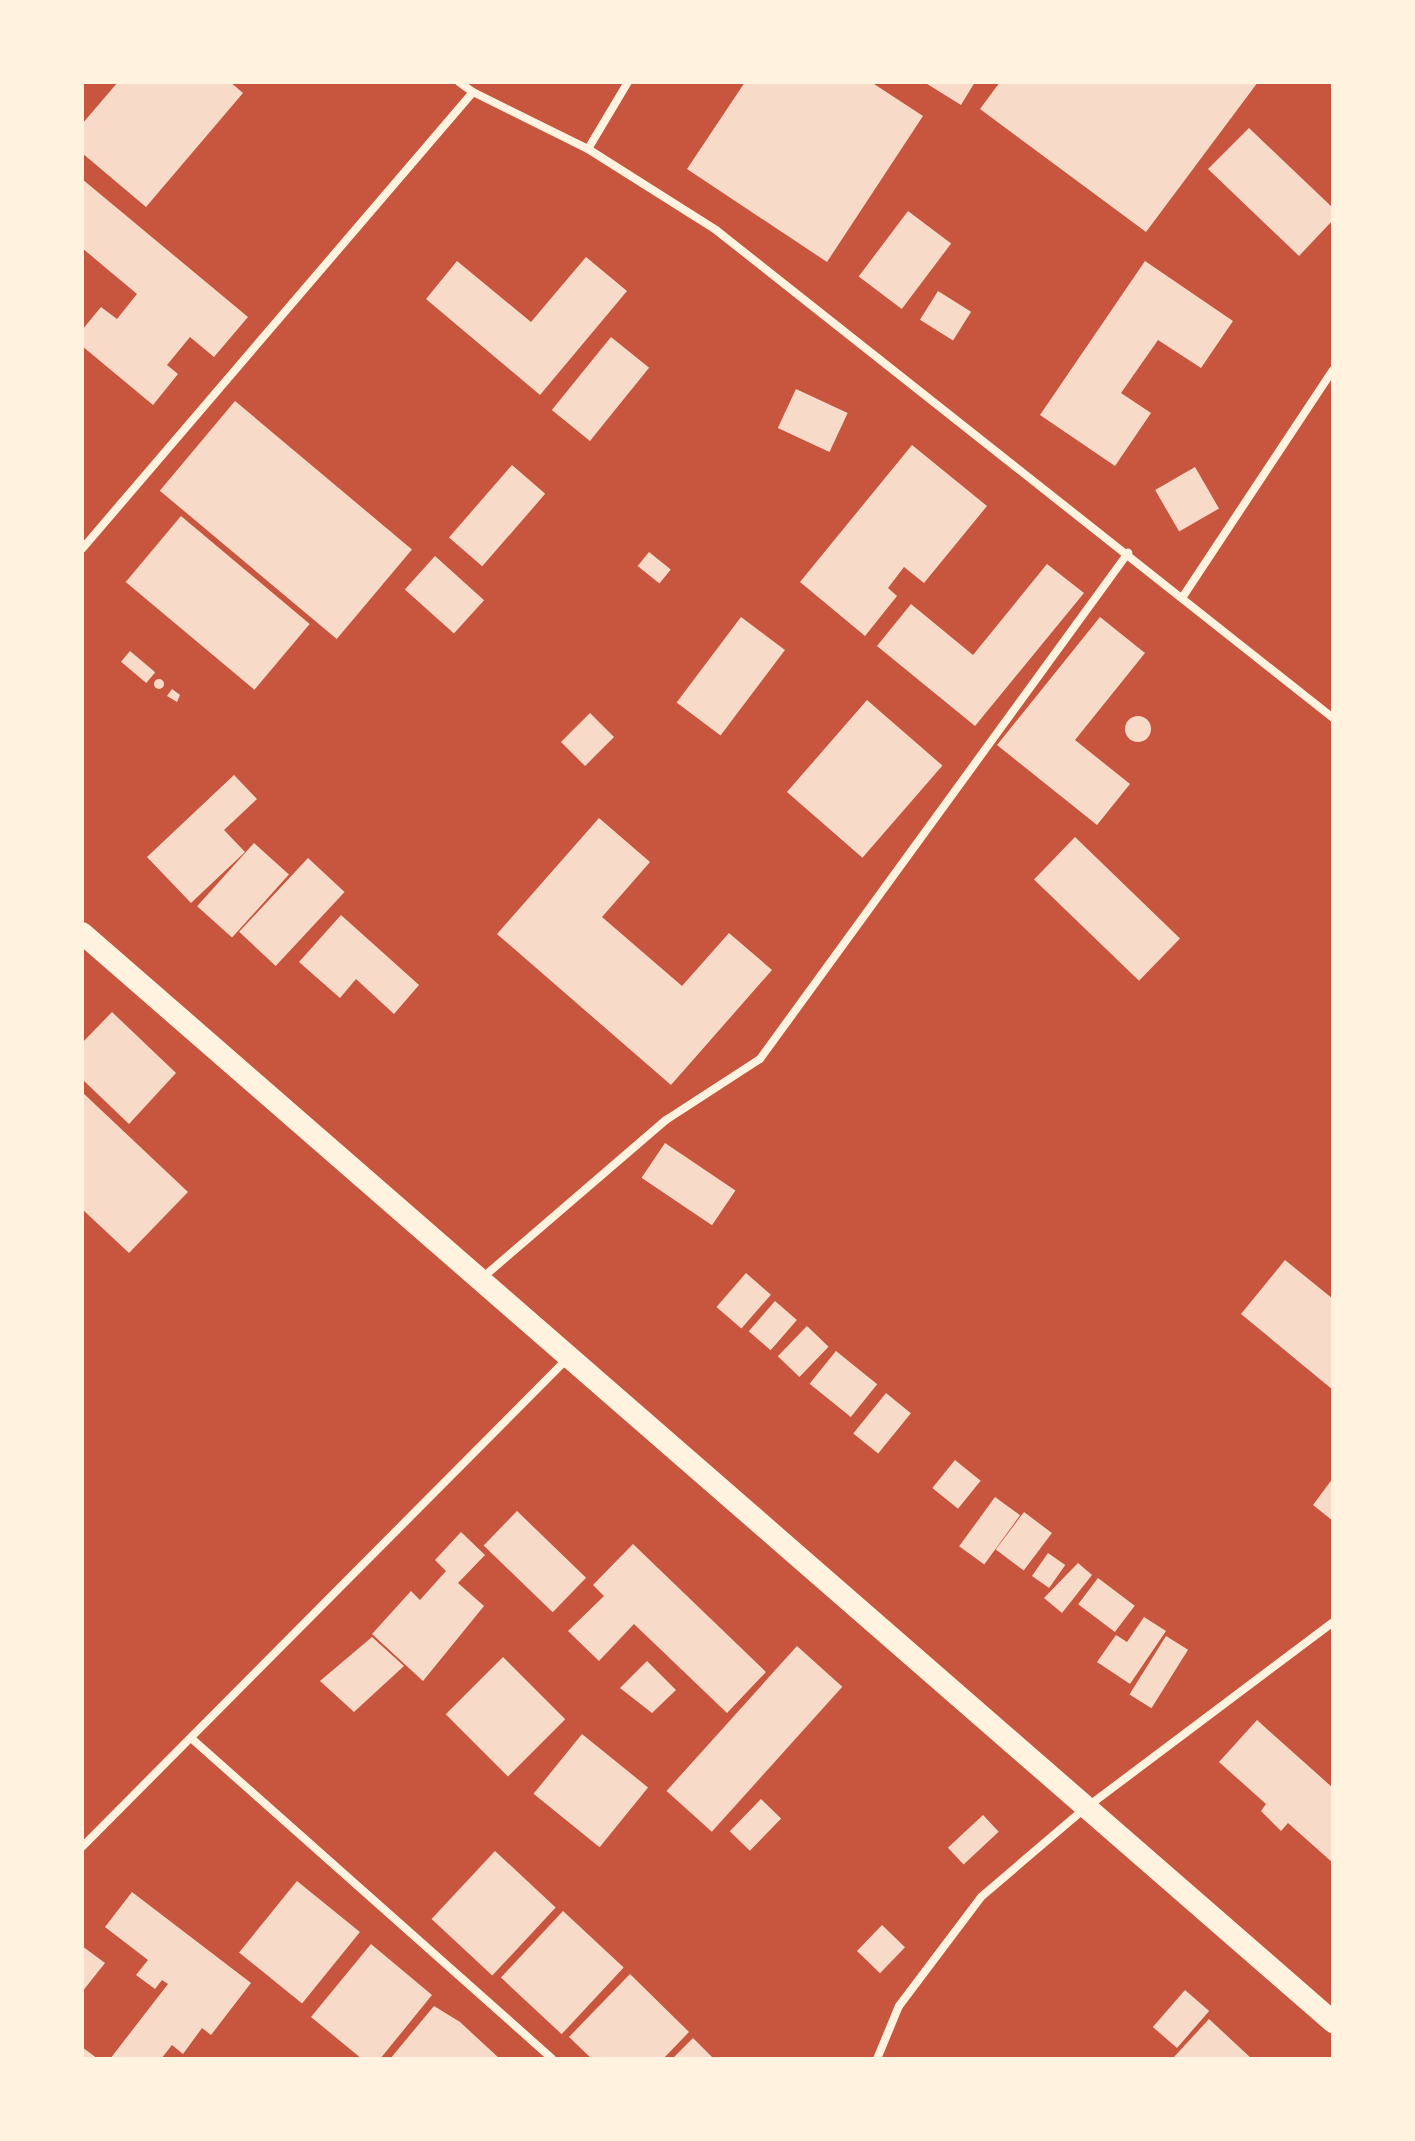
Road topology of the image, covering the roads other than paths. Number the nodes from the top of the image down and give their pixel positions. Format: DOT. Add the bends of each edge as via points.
graph roads {
  1 [pos="459,82"];
  2 [pos="628,82"];
  3 [pos="473,92"];
  4 [pos="588,149"];
  5 [pos="1333,370"];
  6 [pos="82,549"];
  7 [pos="1128,553"];
  8 [pos="1182,598"];
  9 [pos="1333,718"];
  10 [pos="82,933"];
  11 [pos="478,1282"];
  12 [pos="567,1359"];
  13 [pos="1333,1622"];
  14 [pos="191,1738"];
  15 [pos="1083,1810"];
  16 [pos="82,1847"];
  17 [pos="1333,2022"];
  18 [pos="552,2059"];
  19 [pos="877,2059"];
  1 -- 3 [label="street"];
  2 -- 4 [label="street"];
  3 -- 4 [label="street"];
  3 -- 6 [label="street"];
  4 -- 7 [label="street" via="716,230"];
  5 -- 8 [label="street"];
  7 -- 8 [label="street"];
  7 -- 11 [label="street" via="760,1059 666,1120"];
  8 -- 9 [label="street"];
  10 -- 11 [label="highway"];
  11 -- 12 [label="highway"];
  12 -- 14 [label="street"];
  12 -- 15 [label="highway"];
  13 -- 15 [label="street"];
  14 -- 16 [label="street"];
  14 -- 18 [label="street"];
  15 -- 17 [label="highway"];
  15 -- 19 [label="street" via="981,1897 899,2006"];
}
